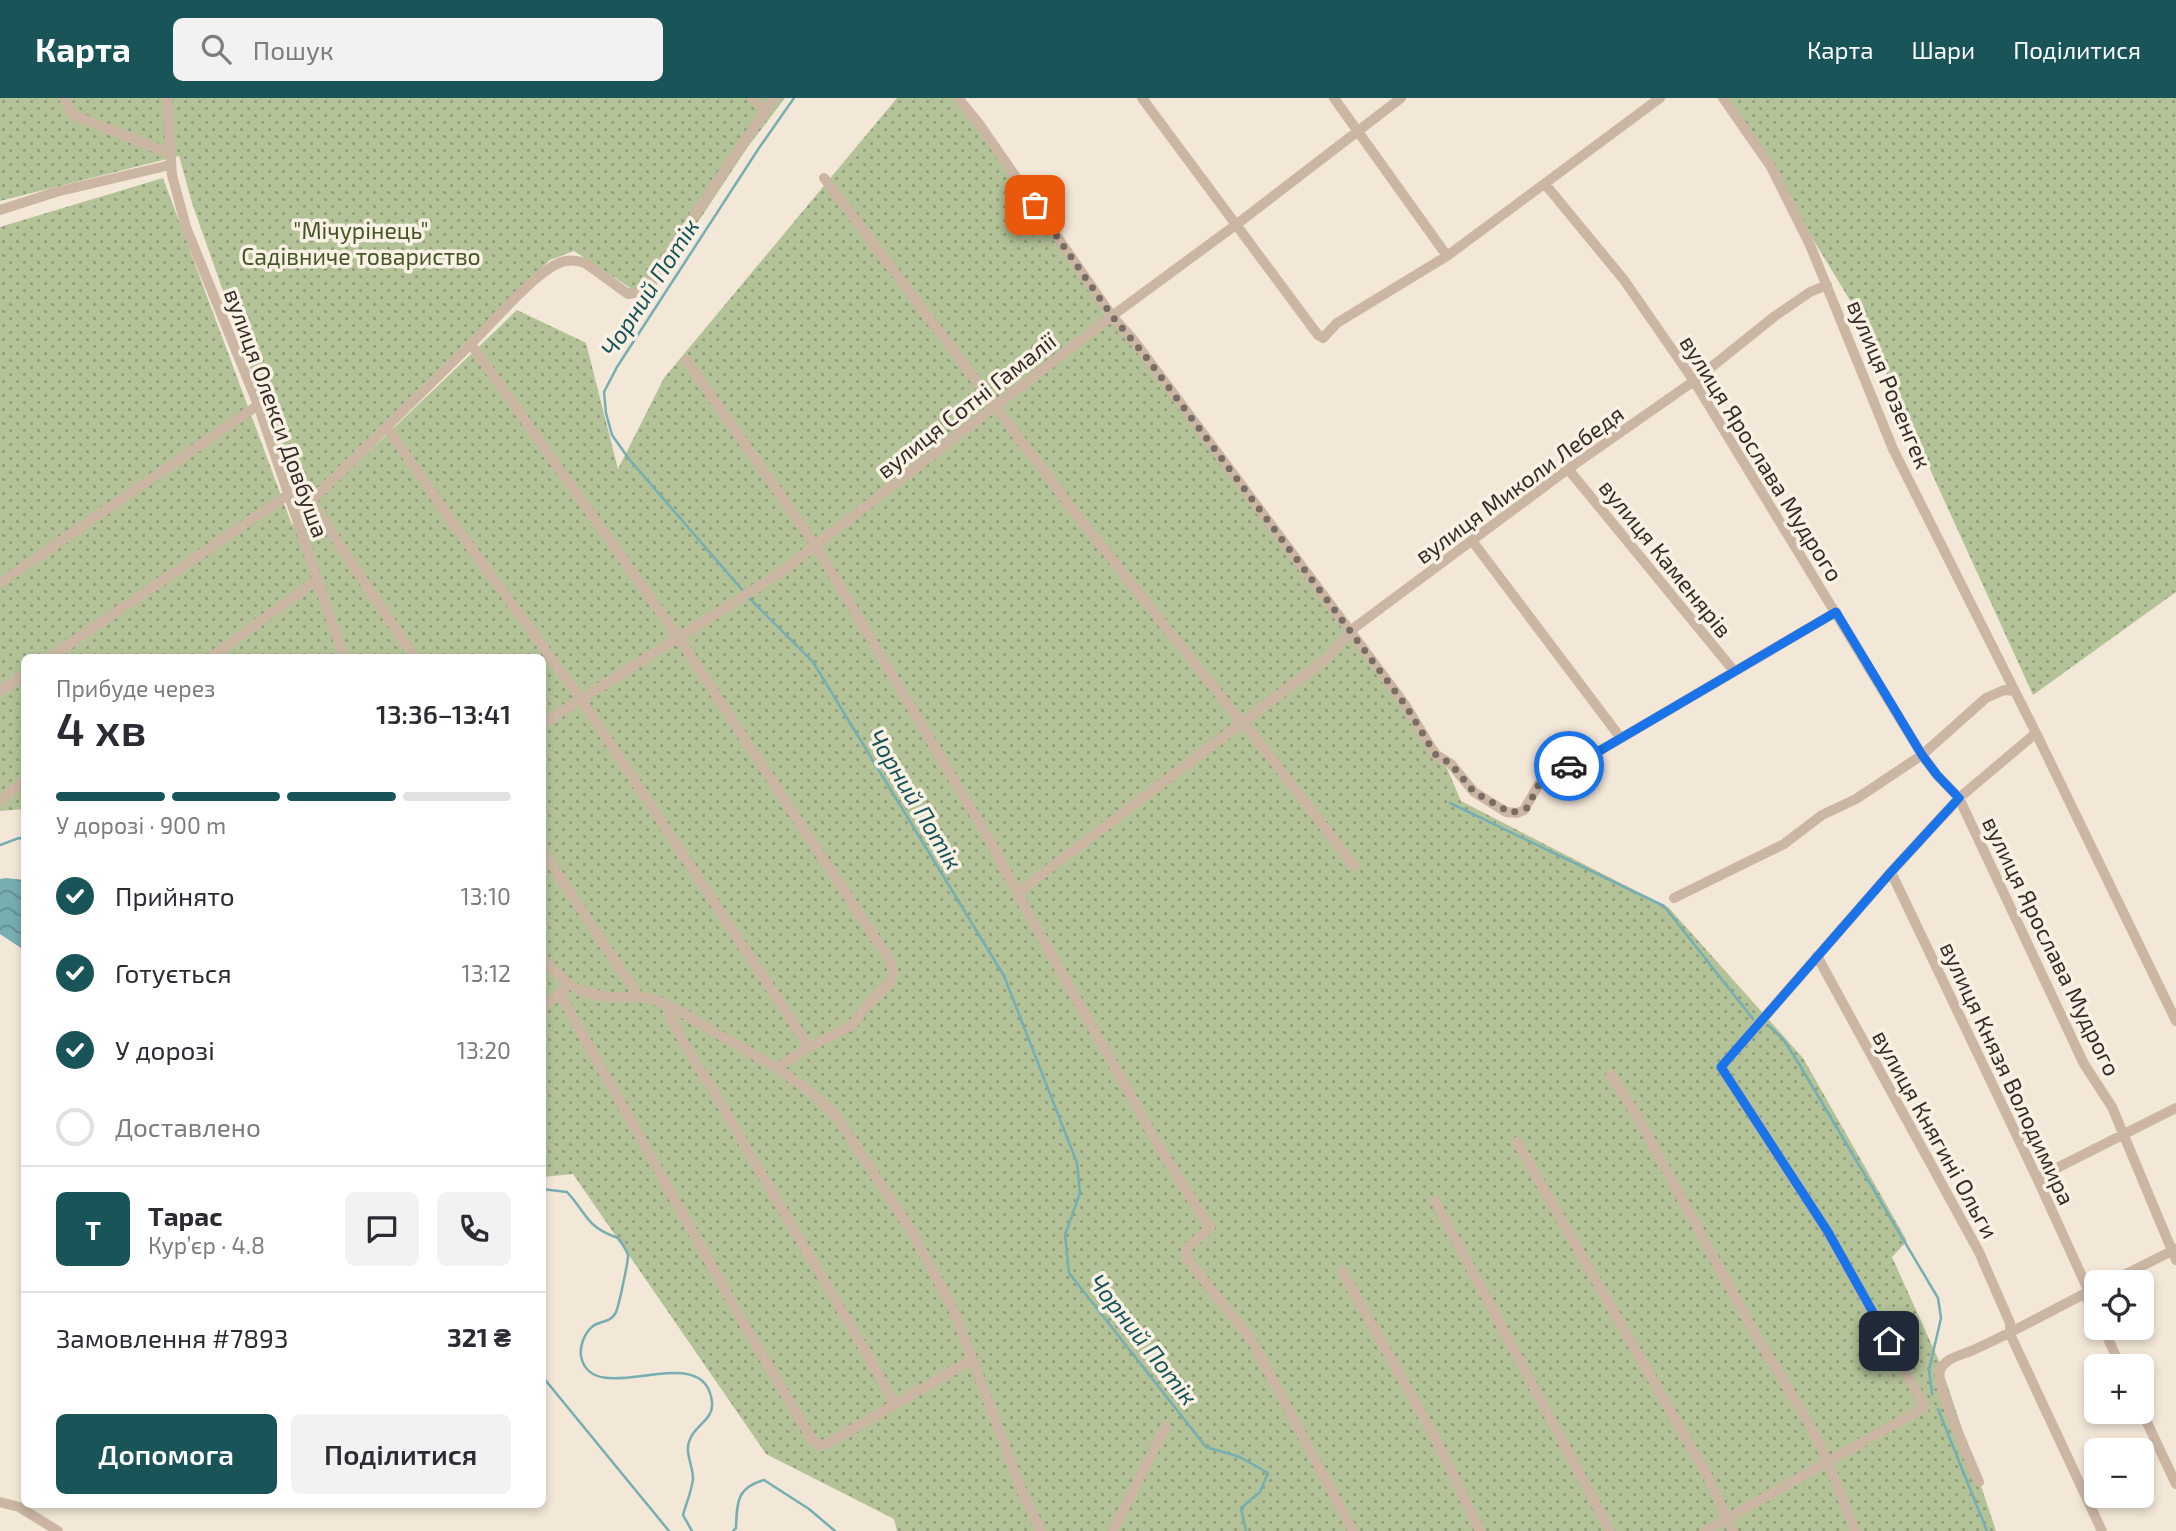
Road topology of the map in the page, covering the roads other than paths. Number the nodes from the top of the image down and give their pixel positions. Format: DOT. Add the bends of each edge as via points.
graph roads {
  1 [pos="64,98"];
  2 [pos="167,98"];
  3 [pos="752,98"];
  4 [pos="774,98"];
  5 [pos="958,98"];
  6 [pos="1142,98"];
  7 [pos="1334,98"];
  8 [pos="1401,98"];
  9 [pos="1660,98"];
  10 [pos="1723,98"];
  11 [pos="765,111"];
  12 [pos="1357,131"];
  13 [pos="169,153"];
  14 [pos="170,164"];
  15 [pos="824,178"];
  16 [pos="1545,184"];
  17 [pos="0,210"];
  18 [pos="1237,224"];
  19 [pos="1447,256"];
  20 [pos="1827,285"];
  21 [pos="1112,316"];
  22 [pos="471,344"];
  23 [pos="686,360"];
  24 [pos="1694,381"];
  25 [pos="258,405"];
  26 [pos="995,406"];
  27 [pos="387,427"];
  28 [pos="1568,469"];
  29 [pos="289,494"];
  30 [pos="311,502"];
  31 [pos="296,515"];
  32 [pos="1473,542"];
  33 [pos="816,546"];
  34 [pos="317,580"];
  35 [pos="0,583"];
  36 [pos="1836,612"];
  37 [pos="1350,632"];
  38 [pos="678,637"];
  39 [pos="55,654"];
  40 [pos="215,654"];
  41 [pos="343,654"];
  42 [pos="412,654"];
  43 [pos="1734,671"];
  44 [pos="21,677"];
  45 [pos="0,691"];
  46 [pos="2014,691"];
  47 [pos="581,699"];
  48 [pos="546,721"];
  49 [pos="1241,722"];
  50 [pos="2036,733"];
  51 [pos="1620,737"];
  52 [pos="1922,755"];
  53 [pos="21,783"];
  54 [pos="1959,798"];
  55 [pos="0,800"];
  56 [pos="546,856"];
  57 [pos="1354,866"];
  58 [pos="1891,872"];
  59 [pos="1017,893"];
  60 [pos="1674,898"];
  61 [pos="1817,956"];
  62 [pos="546,962"];
  63 [pos="570,985"];
  64 [pos="560,994"];
  65 [pos="639,997"];
  66 [pos="546,1004"];
  67 [pos="666,1004"];
  68 [pos="2176,1021"];
  69 [pos="809,1047"];
  70 [pos="777,1068"];
  71 [pos="1611,1075"];
  72 [pos="2176,1108"];
  73 [pos="2123,1135"];
  74 [pos="1517,1142"];
  75 [pos="2037,1178"];
  76 [pos="1435,1201"];
  77 [pos="2175,1254"];
  78 [pos="2138,1270"];
  79 [pos="1342,1272"];
  80 [pos="2084,1279"];
  81 [pos="2084,1295"];
  82 [pos="2010,1334"];
  83 [pos="973,1359"];
  84 [pos="894,1404"];
  85 [pos="2148,1424"];
  86 [pos="1166,1426"];
  87 [pos="1828,1462"];
  88 [pos="1979,1482"];
  89 [pos="2176,1484"];
  90 [pos="0,1502"];
  91 [pos="1727,1518"];
  92 [pos="58,1531"];
  93 [pos="1041,1531"];
  94 [pos="1113,1531"];
  95 [pos="1353,1531"];
  96 [pos="1480,1531"];
  97 [pos="1610,1531"];
  98 [pos="1705,1531"];
  99 [pos="1733,1531"];
  100 [pos="1855,1531"];
  101 [pos="2102,1531"];
  1 -- 13 [label="street" via="78,117"];
  2 -- 13 [label="street, вулиця Олекси Довбуша"];
  3 -- 11 [label="street"];
  4 -- 11 [label="street"];
  5 -- 21 [label="street"];
  6 -- 18 [label="street"];
  7 -- 12 [label="street"];
  8 -- 12 [label="street, вулиця Сотні Гамалії"];
  9 -- 16 [label="street"];
  10 -- 20 [label="street, вулиця Розенгек" via="1771,167"];
  11 -- 22 [label="street" via="643,290 628,293 584,263 564,261 543,273"];
  12 -- 18 [label="street, вулиця Сотні Гамалії"];
  12 -- 19 [label="street"];
  13 -- 14 [label="street, вулиця Олекси Довбуша"];
  14 -- 17 [label="street"];
  14 -- 25 [label="street, вулиця Олекси Довбуша" via="190,239"];
  15 -- 26 [label="street"];
  16 -- 19 [label="street"];
  16 -- 24 [label="street, вулиця Ярослава Мудрого" via="1624,280"];
  18 -- 19 [label="street" via="1322,338 1338,323"];
  18 -- 21 [label="street, вулиця Сотні Гамалії"];
  20 -- 24 [label="street, вулиця Миколи Лебедя" via="1774,316"];
  20 -- 46 [label="street, вулиця Розенгек" via="1894,449"];
  21 -- 26 [label="street, вулиця Сотні Гамалії"];
  21 -- 37 [label="street"];
  22 -- 27 [label="street"];
  22 -- 38 [label="street"];
  23 -- 33 [label="street"];
  24 -- 28 [label="street, вулиця Миколи Лебедя"];
  24 -- 36 [label="street, вулиця Ярослава Мудрого"];
  25 -- 29 [label="street, вулиця Олекси Довбуша"];
  25 -- 35 [label="street"];
  26 -- 33 [label="street, вулиця Сотні Гамалії"];
  26 -- 49 [label="street"];
  27 -- 30 [label="street"];
  27 -- 47 [label="street"];
  28 -- 32 [label="street, вулиця Миколи Лебедя"];
  28 -- 43 [label="street, вулиця Каменярів"];
  29 -- 31 [label="street, вулиця Олекси Довбуша"];
  29 -- 39 [label="street"];
  30 -- 31 [label="street"];
  30 -- 42 [label="street"];
  31 -- 34 [label="street, вулиця Олекси Довбуша"];
  32 -- 37 [label="street, вулиця Миколи Лебедя"];
  32 -- 51 [label="street"];
  33 -- 38 [label="street, вулиця Сотні Гамалії"];
  33 -- 59 [label="street"];
  34 -- 40 [label="street"];
  34 -- 41 [label="street, вулиця Олекси Довбуша"];
  36 -- 43 [label="street"];
  36 -- 52 [label="street, вулиця Ярослава Мудрого"];
  37 -- 49 [label="street, вулиця Миколи Лебедя" via="1325,660"];
  37 -- 51 [label="street" via="1406,706 1435,754 1451,764 1474,792 1506,812 1527,808 1542,781"];
  38 -- 47 [label="street, вулиця Сотні Гамалії"];
  38 -- 69 [label="street" via="893,970 891,982 852,1025"];
  43 -- 51 [label="street"];
  44 -- 45 [label="street"];
  46 -- 50 [label="street, вулиця Розенгек"];
  46 -- 52 [label="street" via="1986,698"];
  47 -- 48 [label="street, вулиця Сотні Гамалії"];
  47 -- 69 [label="street"];
  49 -- 57 [label="street"];
  49 -- 59 [label="street, вулиця Миколи Лебедя"];
  50 -- 54 [label="street"];
  50 -- 68 [label="street, вулиця Розенгек"];
  52 -- 54 [label="street, вулиця Ярослава Мудрого"];
  52 -- 60 [label="street" via="1856,799 1822,815 1784,844"];
  53 -- 55 [label="street"];
  54 -- 58 [label="street"];
  54 -- 73 [label="street, вулиця Ярослава Мудрого" via="2084,1064 2112,1107"];
  56 -- 65 [label="street"];
  58 -- 61 [label="street"];
  58 -- 75 [label="street, вулиця Князя Володимира"];
  59 -- 95 [label="street" via="1161,1150 1210,1228 1186,1249 1188,1259 1252,1340"];
  61 -- 82 [label="street, вулиця Княгині Ольги" via="1979,1252 2010,1323"];
  61 -- 87 [label="street" via="1721,1067 1828,1232 1924,1407"];
  62 -- 63 [label="street"];
  63 -- 64 [label="street"];
  63 -- 65 [label="street" via="600,996"];
  64 -- 66 [label="street"];
  64 -- 84 [label="street" via="813,1440 827,1444"];
  65 -- 67 [label="street"];
  67 -- 70 [label="street"];
  67 -- 84 [label="street"];
  69 -- 70 [label="street"];
  70 -- 83 [label="street" via="822,1102 842,1124 936,1275"];
  71 -- 87 [label="street"];
  72 -- 73 [label="street"];
  73 -- 75 [label="street"];
  73 -- 77 [label="street, вулиця Ярослава Мудрого"];
  74 -- 91 [label="street" via="1637,1349"];
  75 -- 80 [label="street, вулиця Князя Володимира"];
  76 -- 97 [label="street"];
  77 -- 78 [label="street"];
  79 -- 96 [label="street"];
  81 -- 82 [label="street"];
  82 -- 88 [label="street" via="1944,1363 1939,1375"];
  82 -- 101 [label="street, вулиця Княгині Ольги"];
  83 -- 84 [label="street"];
  83 -- 93 [label="street"];
  85 -- 89 [label="street"];
  86 -- 94 [label="street"];
  87 -- 91 [label="street"];
  87 -- 100 [label="street"];
  90 -- 92 [label="street" via="19,1507"];
  91 -- 98 [label="street"];
  91 -- 99 [label="street"];
}
